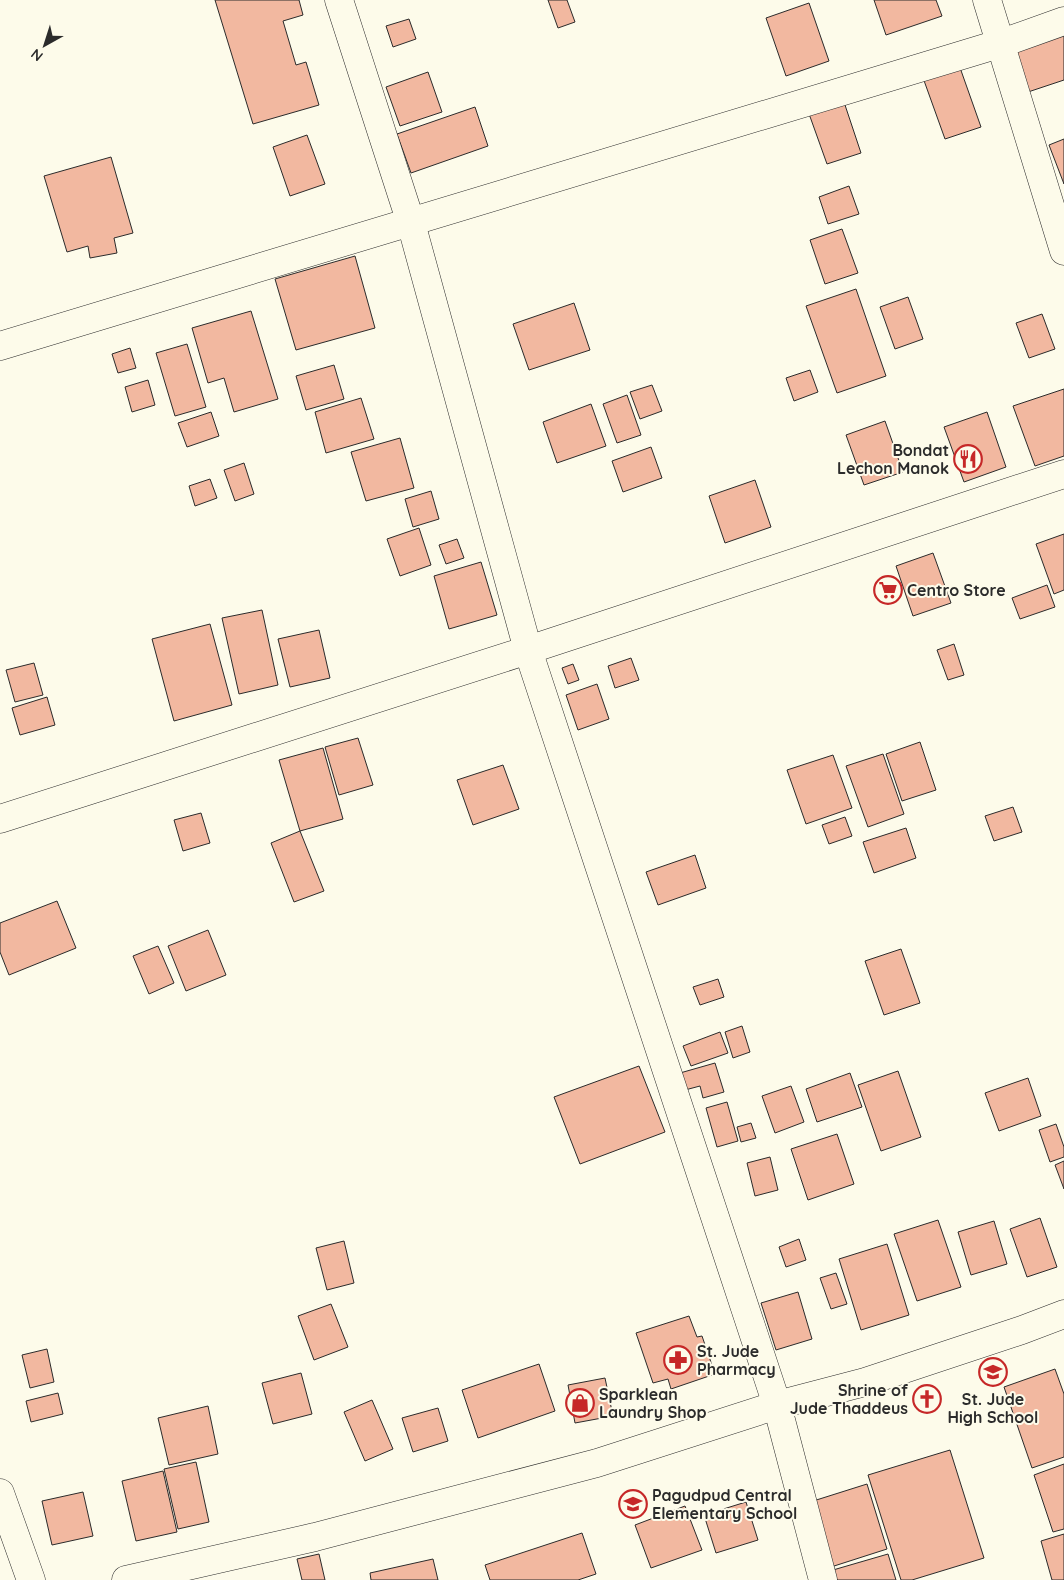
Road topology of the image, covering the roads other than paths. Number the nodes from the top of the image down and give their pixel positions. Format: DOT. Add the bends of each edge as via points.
graph roads {
  1 [pos="339,0"];
  2 [pos="987,0"];
  3 [pos="1064,21"];
  4 [pos="1002,43"];
  5 [pos="411,222"];
  6 [pos="1064,251"];
  7 [pos="0,346"];
  8 [pos="1064,474"];
  9 [pos="528,650"];
  10 [pos="0,819"];
  11 [pos="1064,1314"];
  12 [pos="777,1405"];
  13 [pos="0,1493"];
  14 [pos="31,1580"];
  15 [pos="126,1580"];
  16 [pos="823,1580"];
  1 -- 5 [label="street"];
  2 -- 4 [label="street"];
  3 -- 4 [label="street"];
  4 -- 5 [label="street"];
  4 -- 6 [label="street"];
  5 -- 7 [label="street"];
  5 -- 9 [label="street"];
  8 -- 9 [label="street"];
  9 -- 10 [label="street"];
  9 -- 12 [label="street"];
  11 -- 12 [label="street" via="865,1382"];
  12 -- 15 [label="street" via="597,1463 315,1537"];
  12 -- 16 [label="street"];
  13 -- 14 [label="street"];
}
